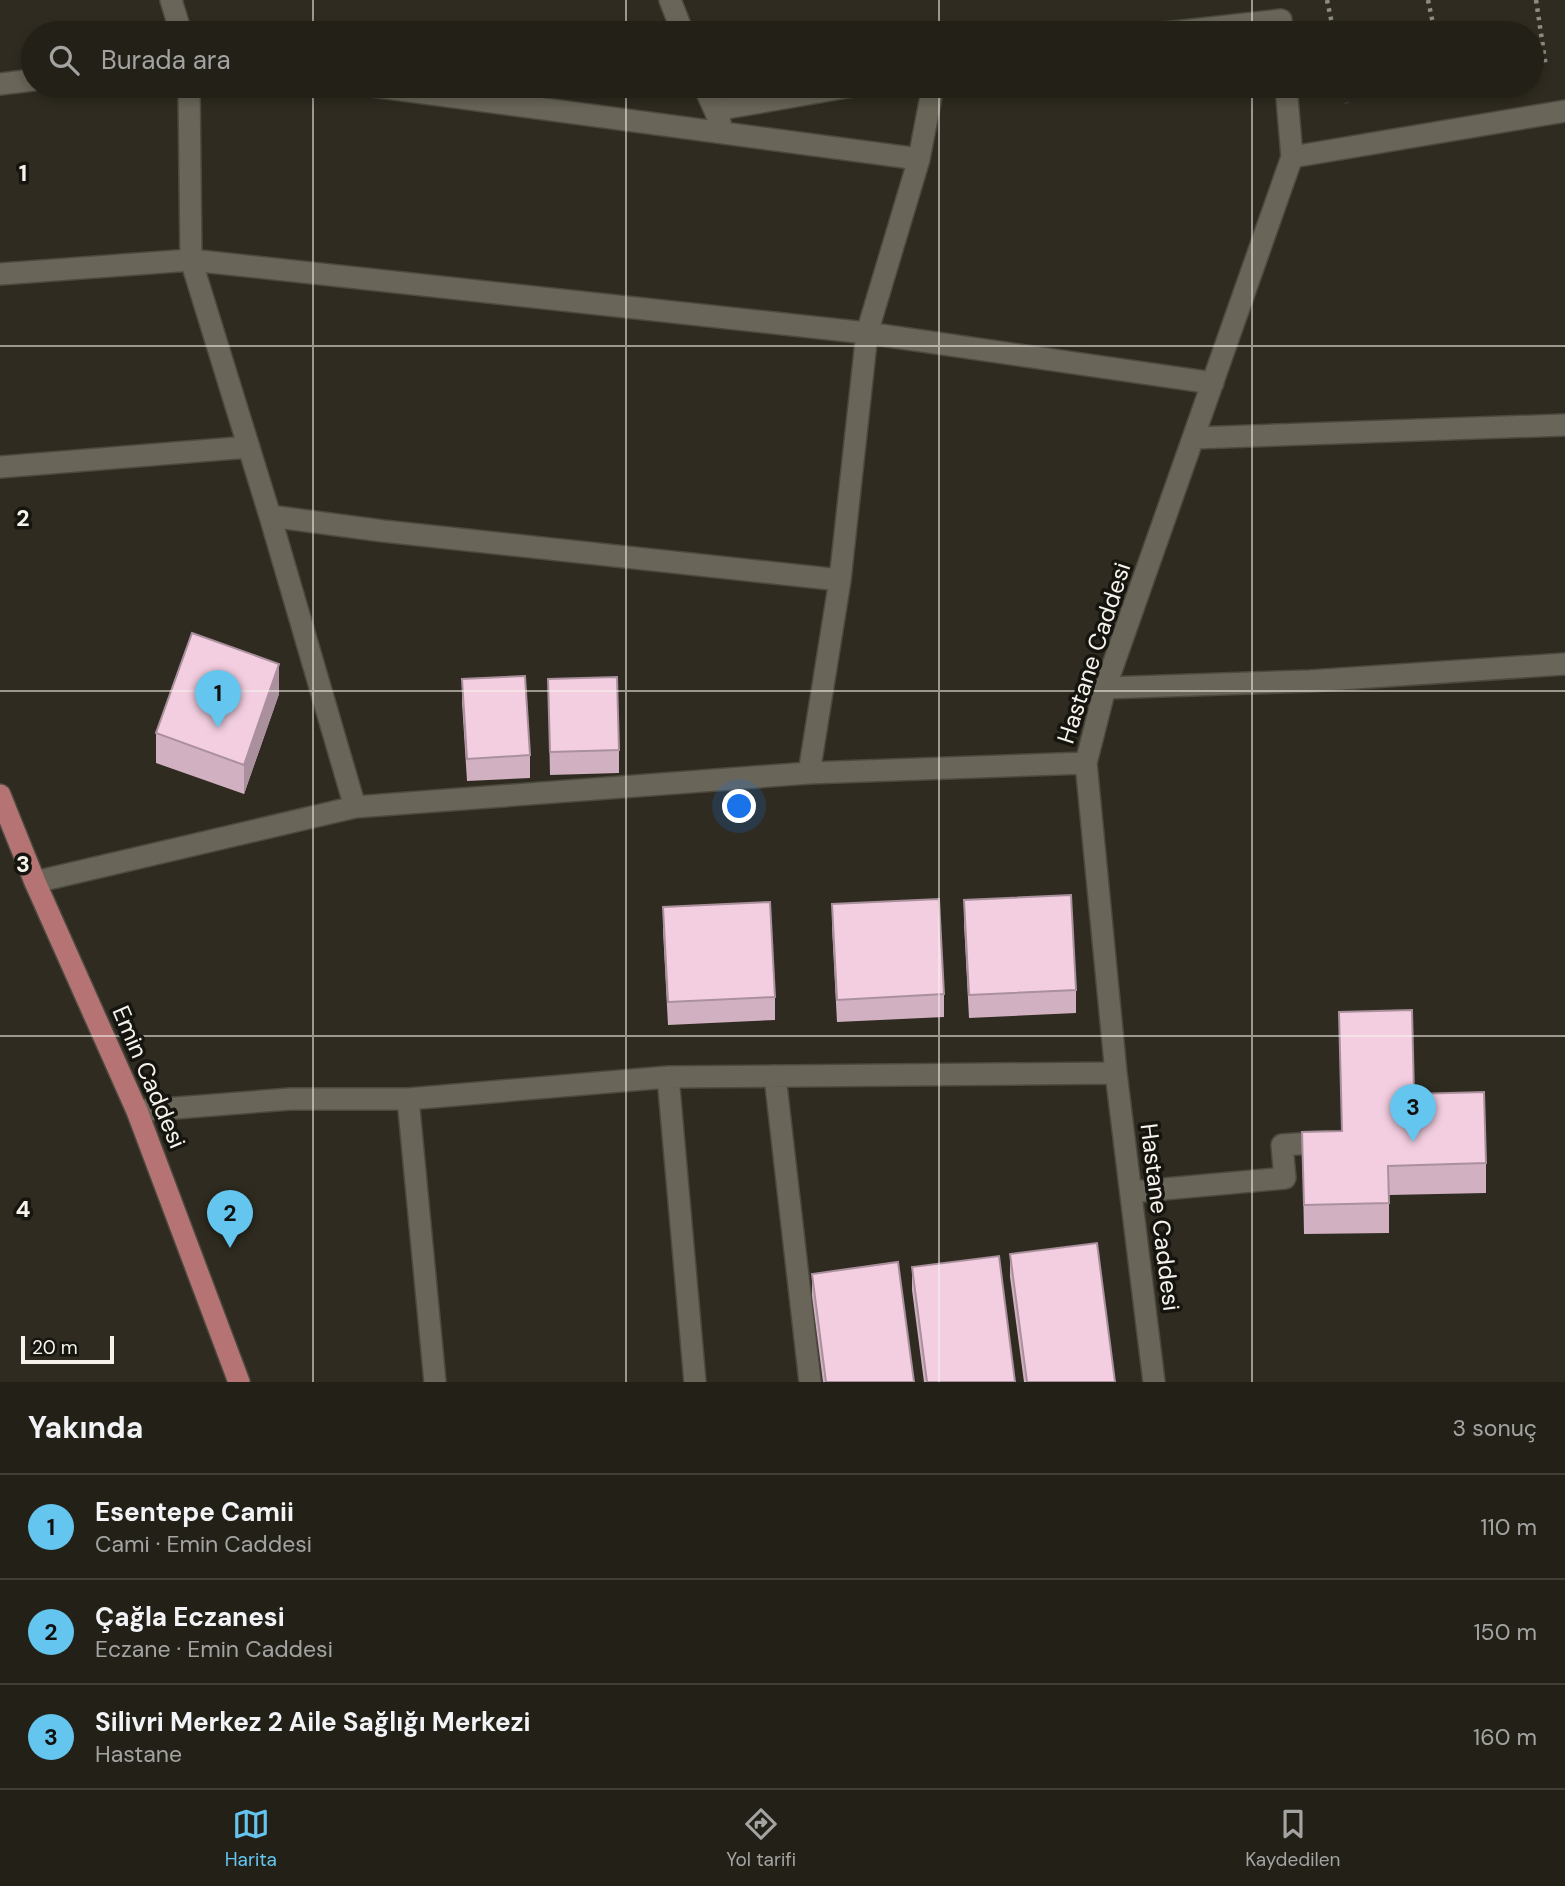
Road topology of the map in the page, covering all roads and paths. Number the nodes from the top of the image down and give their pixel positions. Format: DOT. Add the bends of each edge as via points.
graph roads {
  1 [pos="171,0"];
  2 [pos="670,0"];
  3 [pos="1327,0"];
  4 [pos="1428,0"];
  5 [pos="1536,0"];
  6 [pos="1279,18"];
  7 [pos="177,21"];
  8 [pos="678,21"];
  9 [pos="1256,21"];
  10 [pos="1331,21"];
  11 [pos="1432,21"];
  12 [pos="1539,21"];
  13 [pos="1544,54"];
  14 [pos="1546,67"];
  15 [pos="21,81"];
  16 [pos="0,84"];
  17 [pos="189,98"];
  18 [pos="464,98"];
  19 [pos="710,98"];
  20 [pos="784,98"];
  21 [pos="931,98"];
  22 [pos="1287,98"];
  23 [pos="1346,98"];
  24 [pos="1347,103"];
  25 [pos="715,110"];
  26 [pos="1565,110"];
  27 [pos="725,133"];
  28 [pos="1292,157"];
  29 [pos="919,159"];
  30 [pos="191,260"];
  31 [pos="0,274"];
  32 [pos="867,333"];
  33 [pos="1213,383"];
  34 [pos="1565,425"];
  35 [pos="1194,438"];
  36 [pos="248,447"];
  37 [pos="0,467"];
  38 [pos="270,516"];
  39 [pos="840,580"];
  40 [pos="1565,664"];
  41 [pos="1105,688"];
  42 [pos="1086,763"];
  43 [pos="809,773"];
  44 [pos="0,796"];
  45 [pos="355,807"];
  46 [pos="35,882"];
  47 [pos="1116,1073"];
  48 [pos="775,1076"];
  49 [pos="667,1077"];
  50 [pos="408,1099"];
  51 [pos="137,1111"];
  52 [pos="1326,1142"];
  53 [pos="1131,1192"];
  54 [pos="239,1382"];
  55 [pos="435,1382"];
  56 [pos="695,1382"];
  57 [pos="810,1382"];
  58 [pos="1154,1382"];
  1 -- 7 [label="street"];
  2 -- 8 [label="street"];
  3 -- 10 [label="path"];
  4 -- 11 [label="path"];
  5 -- 12 [label="path"];
  6 -- 9 [label="street"];
  13 -- 14 [label="path"];
  15 -- 16 [label="street"];
  17 -- 30 [label="street"];
  18 -- 27 [label="street"];
  19 -- 25 [label="street"];
  20 -- 25 [label="street"];
  21 -- 29 [label="street"];
  22 -- 28 [label="street, Hastane Caddesi"];
  23 -- 24 [label="path"];
  25 -- 27 [label="street"];
  26 -- 28 [label="street"];
  27 -- 29 [label="street"];
  28 -- 33 [label="street, Hastane Caddesi"];
  29 -- 32 [label="street"];
  30 -- 31 [label="street"];
  30 -- 32 [label="street"];
  30 -- 36 [label="street"];
  32 -- 33 [label="street"];
  32 -- 39 [label="street"];
  33 -- 35 [label="street, Hastane Caddesi"];
  34 -- 35 [label="street"];
  35 -- 41 [label="street, Hastane Caddesi"];
  36 -- 37 [label="street"];
  36 -- 38 [label="street"];
  38 -- 39 [label="street"];
  38 -- 45 [label="street"];
  39 -- 43 [label="street"];
  40 -- 41 [label="street" via="1310,681"];
  41 -- 42 [label="street, Hastane Caddesi"];
  42 -- 43 [label="street"];
  42 -- 47 [label="street, Hastane Caddesi"];
  43 -- 45 [label="street"];
  44 -- 46 [label="main road, Emin Caddesi"];
  45 -- 46 [label="street"];
  46 -- 51 [label="main road, Emin Caddesi"];
  47 -- 48 [label="street"];
  47 -- 53 [label="street, Hastane Caddesi"];
  48 -- 49 [label="street"];
  48 -- 57 [label="street"];
  49 -- 50 [label="street"];
  49 -- 56 [label="street"];
  50 -- 51 [label="street" via="290,1099"];
  50 -- 55 [label="street"];
  51 -- 54 [label="main road, Emin Caddesi"];
  52 -- 53 [label="street" via="1282,1144 1285,1178"];
  53 -- 58 [label="street, Hastane Caddesi"];
}
